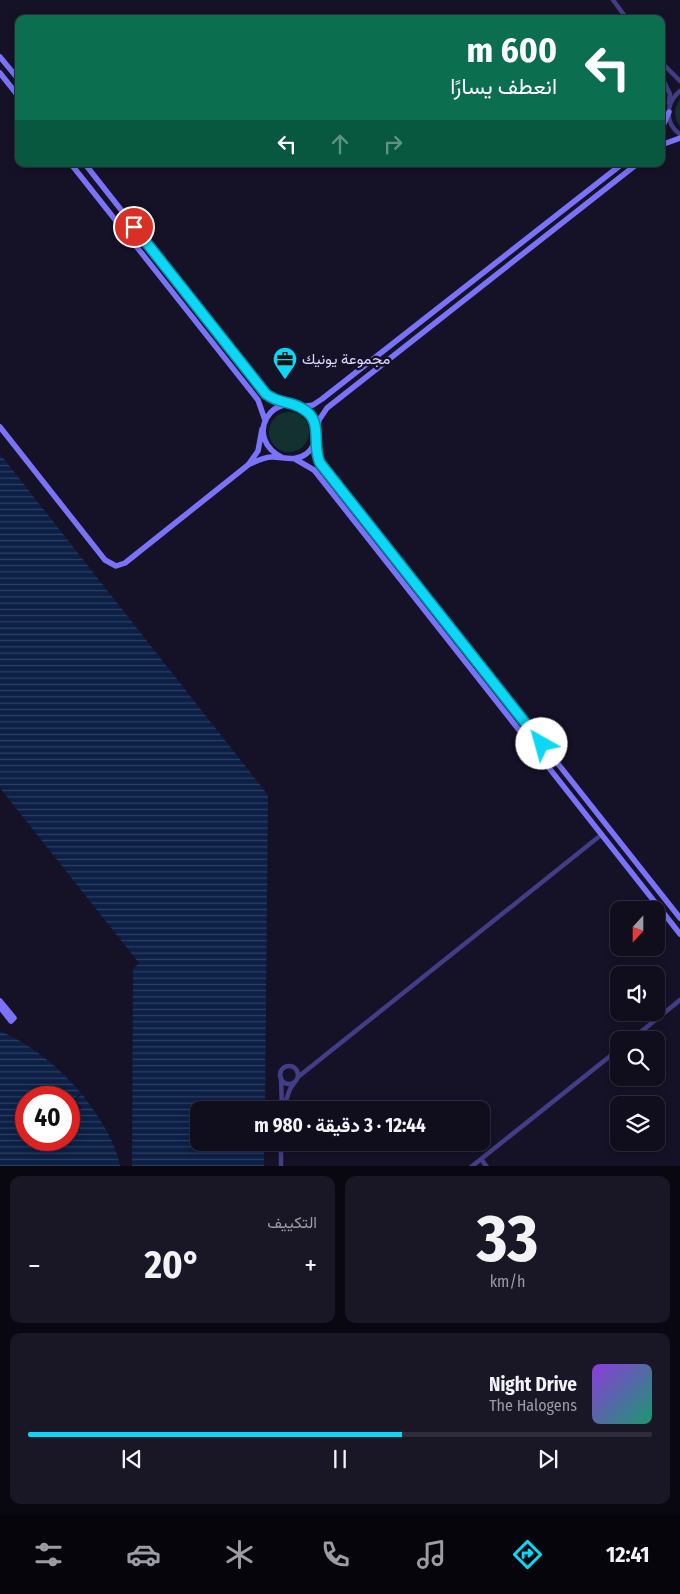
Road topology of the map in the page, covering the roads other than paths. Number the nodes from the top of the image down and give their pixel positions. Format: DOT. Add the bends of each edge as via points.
graph roads {
  1 [pos="613,0"];
  2 [pos="624,15"];
  3 [pos="0,56"];
  4 [pos="665,66"];
  5 [pos="0,73"];
  6 [pos="15,75"];
  7 [pos="680,81"];
  8 [pos="665,84"];
  9 [pos="680,91"];
  10 [pos="15,92"];
  11 [pos="669,109"];
  12 [pos="665,120"];
  13 [pos="680,136"];
  14 [pos="665,142"];
  15 [pos="74,167"];
  16 [pos="87,167"];
  17 [pos="618,167"];
  18 [pos="633,167"];
  19 [pos="290,405"];
  20 [pos="301,407"];
  21 [pos="265,420"];
  22 [pos="0,427"];
  23 [pos="262,429"];
  24 [pos="316,431"];
  25 [pos="315,439"];
  26 [pos="282,458"];
  27 [pos="295,459"];
  28 [pos="248,465"];
  29 [pos="601,835"];
  30 [pos="680,918"];
  31 [pos="680,934"];
  32 [pos="0,1001"];
  33 [pos="680,1001"];
  34 [pos="0,1007"];
  35 [pos="642,1031"];
  36 [pos="610,1056"];
  37 [pos="311,1066"];
  38 [pos="293,1067"];
  39 [pos="281,1076"];
  40 [pos="297,1079"];
  41 [pos="282,1101"];
  42 [pos="285,1101"];
  43 [pos="282,1151"];
  44 [pos="481,1159"];
  45 [pos="281,1166"];
  46 [pos="471,1166"];
  47 [pos="487,1166"];
  1 -- 2 [label="street"];
  3 -- 6 [label="street"];
  4 -- 7 [label="street"];
  5 -- 10 [label="street"];
  8 -- 11 [label="street" via="670,94"];
  9 -- 11 [label="street"];
  11 -- 12 [label="street"];
  11 -- 13 [label="street" via="671,124"];
  13 -- 14 [label="street"];
  15 -- 21 [label="street" via="258,400"];
  16 -- 19 [label="street" via="266,394"];
  17 -- 20 [label="street" via="322,399"];
  18 -- 24 [label="street" via="327,408"];
  19 -- 20 [label="street"];
  19 -- 21 [label="street" via="272,410"];
  20 -- 24 [label="street" via="315,421"];
  21 -- 23 [label="street"];
  22 -- 28 [label="street" via="105,560 116,566 126,563"];
  23 -- 26 [label="street" via="264,443 271,453"];
  23 -- 28 [label="street" via="258,451"];
  24 -- 25 [label="street"];
  25 -- 27 [label="street" via="306,454"];
  25 -- 30 [label="street" via="320,463"];
  26 -- 27 [label="street"];
  26 -- 28 [label="street" via="271,457"];
  27 -- 29 [label="street" via="314,470"];
  29 -- 31 [label="street"];
  29 -- 37 [label="street"];
  32 -- 34 [label="street" via="12,1020"];
  33 -- 35 [label="street"];
  36 -- 44 [label="street"];
  37 -- 38 [label="street"];
  37 -- 40 [label="street"];
  38 -- 39 [label="street" via="284,1068"];
  38 -- 40 [label="street"];
  39 -- 40 [label="street" via="285,1083 291,1084"];
  39 -- 41 [label="street"];
  40 -- 42 [label="street"];
  43 -- 45 [label="street"];
  44 -- 46 [label="street"];
  44 -- 47 [label="street"];
}
